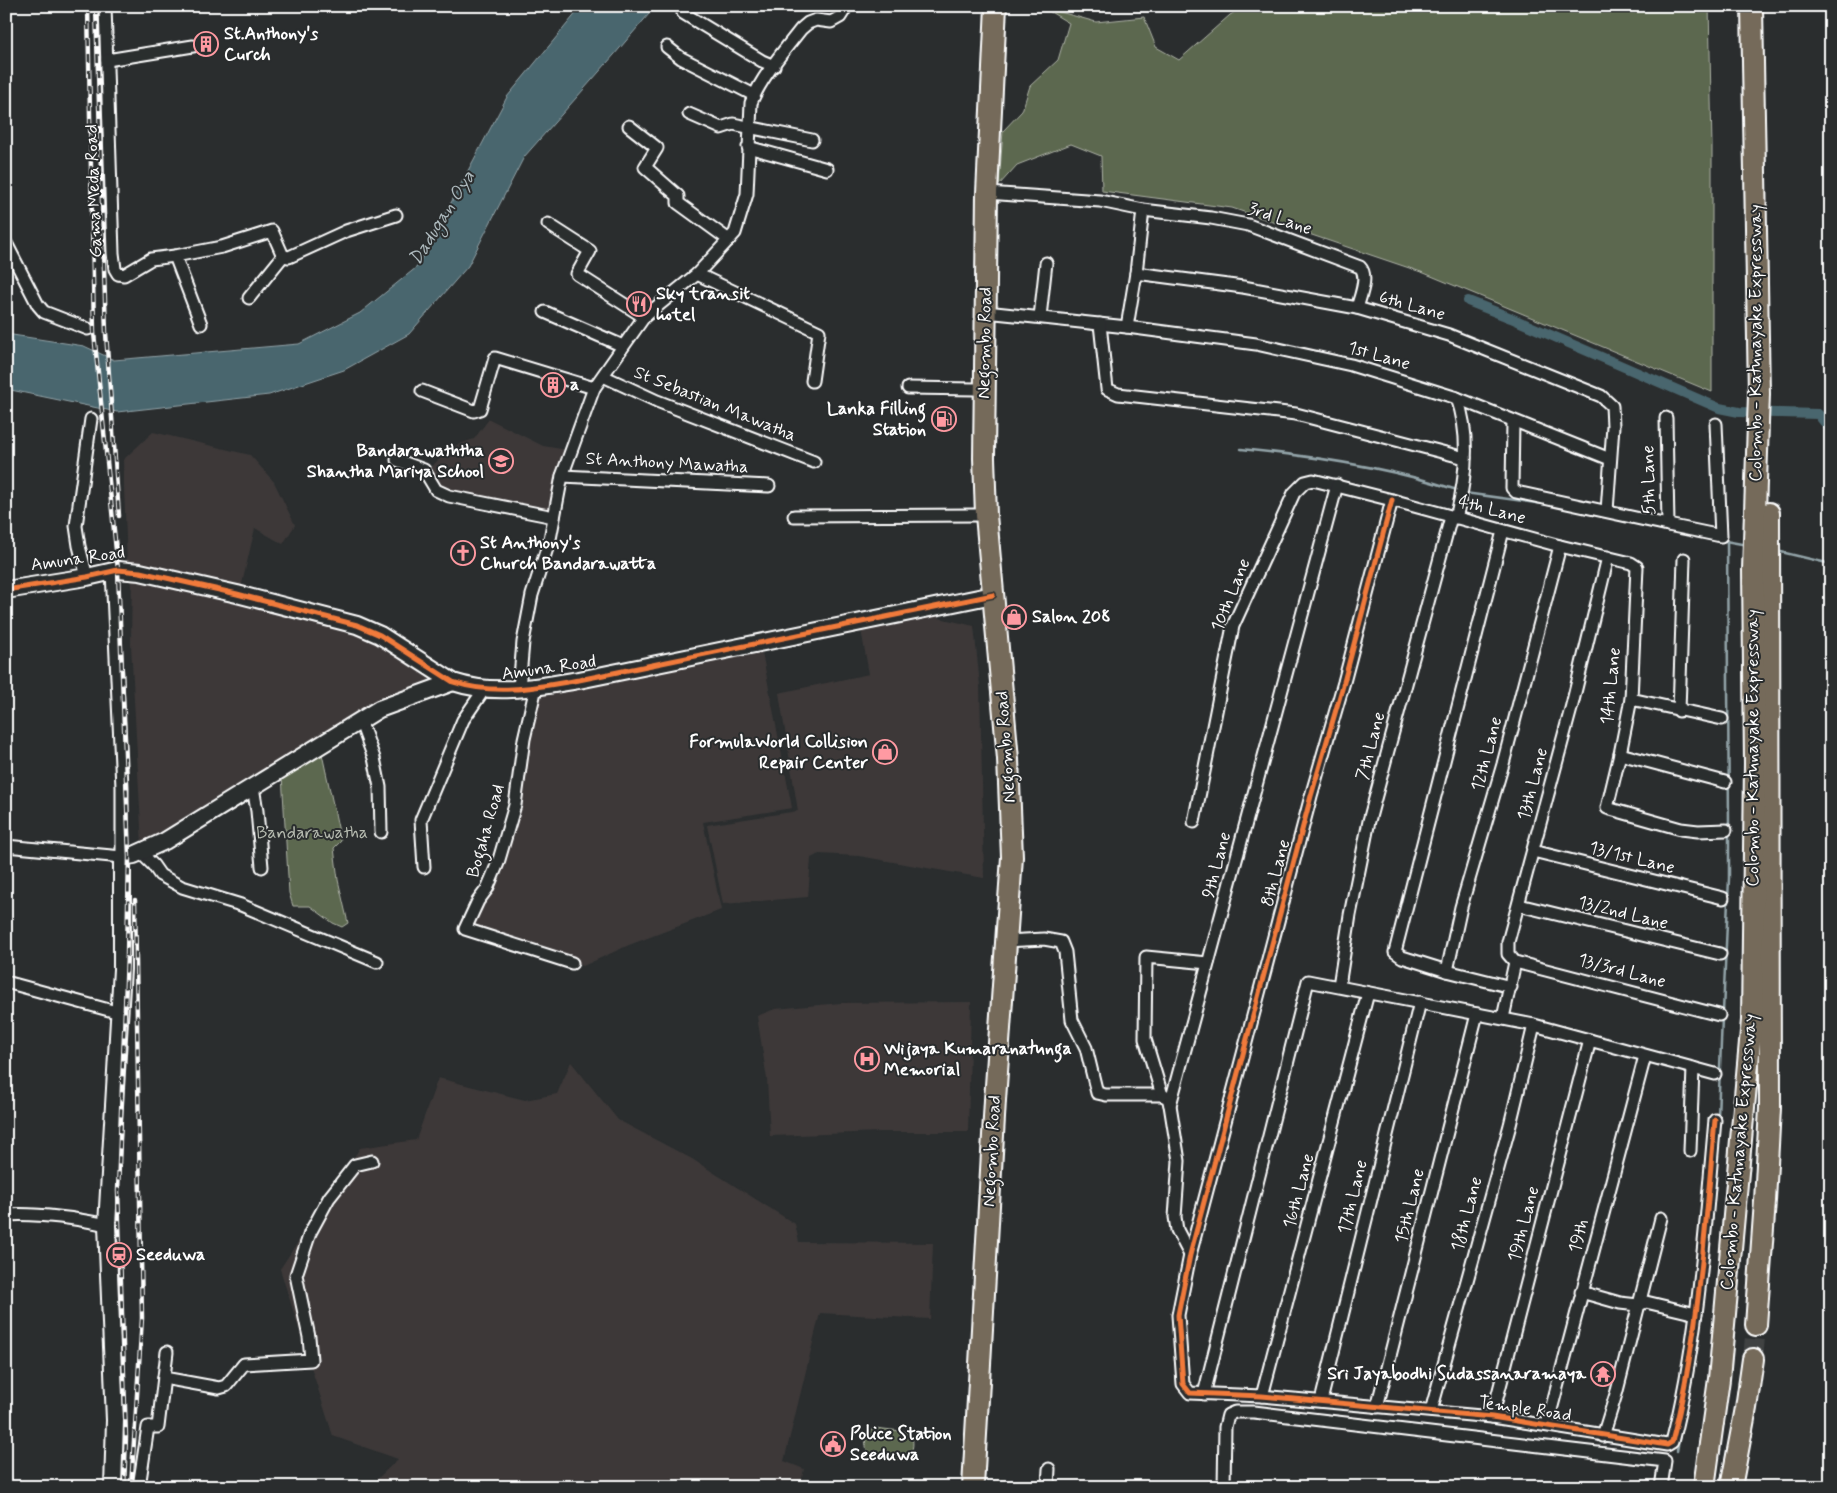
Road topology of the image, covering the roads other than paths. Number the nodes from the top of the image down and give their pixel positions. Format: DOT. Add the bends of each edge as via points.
graph roads {
  1 [pos="105,6"];
  2 [pos="847,6"];
  3 [pos="988,6"];
  4 [pos="996,6"];
  5 [pos="1752,6"];
  6 [pos="1764,6"];
  7 [pos="683,13"];
  8 [pos="193,46"];
  9 [pos="667,47"];
  10 [pos="107,60"];
  11 [pos="774,66"];
  12 [pos="754,95"];
  13 [pos="689,114"];
  14 [pos="629,126"];
  15 [pos="750,127"];
  16 [pos="812,140"];
  17 [pos="748,147"];
  18 [pos="827,169"];
  19 [pos="987,193"];
  20 [pos="1143,210"];
  21 [pos="396,215"];
  22 [pos="548,224"];
  23 [pos="729,240"];
  24 [pos="6,243"];
  25 [pos="175,256"];
  26 [pos="283,256"];
  27 [pos="1046,262"];
  28 [pos="1136,273"];
  29 [pos="698,274"];
  30 [pos="250,298"];
  31 [pos="1357,308"];
  32 [pos="545,312"];
  33 [pos="986,312"];
  34 [pos="644,317"];
  35 [pos="1040,317"];
  36 [pos="201,324"];
  37 [pos="1100,324"];
  38 [pos="1127,327"];
  39 [pos="88,329"];
  40 [pos="623,346"];
  41 [pos="603,376"];
  42 [pos="812,381"];
  43 [pos="594,388"];
  44 [pos="908,388"];
  45 [pos="976,389"];
  46 [pos="422,391"];
  47 [pos="1765,394"];
  48 [pos="1457,398"];
  49 [pos="1666,418"];
  50 [pos="91,419"];
  51 [pos="1513,421"];
  52 [pos="1716,424"];
  53 [pos="1465,458"];
  54 [pos="1610,459"];
  55 [pos="397,460"];
  56 [pos="814,462"];
  57 [pos="562,476"];
  58 [pos="1337,485"];
  59 [pos="769,486"];
  60 [pos="1392,500"];
  61 [pos="1607,511"];
  62 [pos="978,515"];
  63 [pos="554,516"];
  64 [pos="794,516"];
  65 [pos="1454,518"];
  66 [pos="1668,525"];
  67 [pos="1503,531"];
  68 [pos="1560,546"];
  69 [pos="1608,557"];
  70 [pos="1684,559"];
  71 [pos="1637,567"];
  72 [pos="112,571"];
  73 [pos="1760,571"];
  74 [pos="86,577"];
  75 [pos="6,590"];
  76 [pos="989,596"];
  77 [pos="453,682"];
  78 [pos="536,687"];
  79 [pos="485,688"];
  80 [pos="520,690"];
  81 [pos="1630,699"];
  82 [pos="1679,711"];
  83 [pos="1722,719"];
  84 [pos="360,720"];
  85 [pos="1620,754"];
  86 [pos="1725,782"];
  87 [pos="253,787"];
  88 [pos="1194,822"];
  89 [pos="1726,830"];
  90 [pos="380,832"];
  91 [pos="6,846"];
  92 [pos="1533,851"];
  93 [pos="141,852"];
  94 [pos="122,857"];
  95 [pos="262,867"];
  96 [pos="424,867"];
  97 [pos="1723,898"];
  98 [pos="1518,905"];
  99 [pos="1007,941"];
  100 [pos="1720,954"];
  101 [pos="377,962"];
  102 [pos="1515,962"];
  103 [pos="572,963"];
  104 [pos="1208,964"];
  105 [pos="1447,971"];
  106 [pos="6,982"];
  107 [pos="1339,986"];
  108 [pos="1511,987"];
  109 [pos="1368,993"];
  110 [pos="1420,1002"];
  111 [pos="120,1013"];
  112 [pos="1477,1014"];
  113 [pos="1719,1015"];
  114 [pos="1503,1018"];
  115 [pos="1534,1025"];
  116 [pos="1590,1040"];
  117 [pos="1645,1056"];
  118 [pos="1693,1068"];
  119 [pos="1715,1074"];
  120 [pos="1162,1096"];
  121 [pos="1170,1105"];
  122 [pos="1714,1120"];
  123 [pos="1690,1151"];
  124 [pos="372,1161"];
  125 [pos="6,1215"];
  126 [pos="1661,1218"];
  127 [pos="106,1225"];
  128 [pos="1190,1255"];
  129 [pos="1581,1292"];
  130 [pos="1638,1305"];
  131 [pos="1696,1314"];
  132 [pos="1756,1324"];
  133 [pos="166,1352"];
  134 [pos="1753,1359"];
  135 [pos="164,1378"];
  136 [pos="1204,1394"];
  137 [pos="1262,1396"];
  138 [pos="1320,1402"];
  139 [pos="1378,1406"];
  140 [pos="1431,1411"];
  141 [pos="1492,1417"];
  142 [pos="1547,1425"];
  143 [pos="1602,1436"];
  144 [pos="1049,1468"];
  145 [pos="113,1487"];
  146 [pos="139,1487"];
  147 [pos="964,1487"];
  148 [pos="973,1487"];
  149 [pos="1048,1487"];
  150 [pos="1224,1487"];
  151 [pos="1661,1487"];
  152 [pos="1704,1487"];
  153 [pos="1731,1487"];
  1 -- 10 [label="street, Gama Meda Road"];
  2 -- 11 [label="street" via="840,17 830,22 816,20 808,23"];
  3 -- 45 [label="highway, Negombo Road" via="979,193"];
  4 -- 19 [label="highway, Negombo Road"];
  5 -- 47 [label="highway, Colombo - Katunayake Expressway"];
  6 -- 47 [label="highway, Colombo - Katunayake Expressway"];
  7 -- 11 [label="street"];
  8 -- 10 [label="street"];
  9 -- 12 [label="street" via="681,58"];
  10 -- 25 [label="street, Gama Meda Road" via="115,269 124,275 151,259"];
  11 -- 12 [label="street"];
  12 -- 15 [label="street"];
  13 -- 15 [label="street" via="722,128 730,124"];
  14 -- 23 [label="street" via="657,148 644,167 678,196 678,204"];
  15 -- 16 [label="street"];
  15 -- 17 [label="street"];
  17 -- 18 [label="street"];
  17 -- 23 [label="street" via="747,194 735,233"];
  19 -- 20 [label="street, 3rd Lane" via="1100,202"];
  19 -- 33 [label="highway, Negombo Road"];
  20 -- 28 [label="street"];
  20 -- 31 [label="street, 3rd Lane" via="1248,225 1360,267 1364,276"];
  21 -- 26 [label="street"];
  22 -- 34 [label="street" via="590,251 577,274"];
  23 -- 29 [label="street"];
  24 -- 39 [label="street" via="44,312"];
  25 -- 26 [label="street, Gama Meda Road" via="222,247 272,231"];
  25 -- 36 [label="street"];
  26 -- 30 [label="street"];
  27 -- 35 [label="street"];
  28 -- 31 [label="street, 6th Lane" via="1243,287"];
  28 -- 38 [label="street"];
  29 -- 34 [label="street"];
  29 -- 42 [label="street" via="819,332"];
  31 -- 54 [label="street, 6th Lane" via="1449,335 1601,396 1612,406"];
  32 -- 40 [label="street"];
  33 -- 35 [label="street, 1st Lane"];
  33 -- 76 [label="highway, Negombo Road" via="984,458"];
  34 -- 40 [label="street"];
  35 -- 37 [label="street, 1st Lane"];
  37 -- 38 [label="street, 1st Lane"];
  37 -- 53 [label="street" via="1107,389 1118,394 1296,414"];
  38 -- 48 [label="street, 1st Lane" via="1265,346 1350,365"];
  40 -- 41 [label="street"];
  41 -- 43 [label="street"];
  41 -- 56 [label="street, St Sebastian Mawatha" via="657,401"];
  43 -- 46 [label="street" via="495,358 480,409 474,411"];
  43 -- 57 [label="street"];
  44 -- 45 [label="street"];
  45 -- 62 [label="highway, Negombo Road"];
  47 -- 73 [label="highway, Colombo - Katunayake Expressway"];
  48 -- 51 [label="street, 1st Lane"];
  48 -- 53 [label="street, 7th Lane" via="1463,418"];
  49 -- 66 [label="street, 5th Lane"];
  50 -- 74 [label="street" via="76,526"];
  51 -- 54 [label="street, 1st Lane"];
  51 -- 61 [label="street" via="1512,488 1516,492"];
  52 -- 66 [label="street, 5th Lane" via="1721,536"];
  53 -- 65 [label="street, 7th Lane" via="1461,497"];
  54 -- 61 [label="street"];
  55 -- 63 [label="street" via="424,470 436,490 449,496"];
  57 -- 59 [label="street, St Anthony Mawatha"];
  57 -- 63 [label="street"];
  58 -- 60 [label="street, 4th Lane"];
  58 -- 88 [label="street, 10th Lane" via="1312,480 1294,493 1234,626"];
  58 -- 104 [label="street, 9th Lane"];
  60 -- 65 [label="street, 4th Lane"];
  60 -- 128 [label="street, 8th Lane"];
  61 -- 66 [label="street"];
  62 -- 64 [label="street"];
  62 -- 76 [label="highway, Negombo Road"];
  63 -- 80 [label="street" via="532,595 523,642"];
  65 -- 67 [label="street, 4th Lane"];
  65 -- 107 [label="street, 7th Lane" via="1370,821"];
  67 -- 68 [label="street, 4th Lane"];
  67 -- 105 [label="street" via="1395,952"];
  68 -- 69 [label="street, 4th Lane"];
  68 -- 105 [label="street, 12th Lane" via="1503,764 1461,907"];
  69 -- 71 [label="street, 4th Lane"];
  69 -- 92 [label="street, 13th Lane"];
  70 -- 82 [label="street"];
  71 -- 81 [label="street, 14th Lane"];
  72 -- 74 [label="street, Amuna Road"];
  72 -- 77 [label="street, Amuna Road" via="140,572 357,625 380,635"];
  72 -- 94 [label="street"];
  73 -- 132 [label="highway, Colombo - Katunayake Expressway" via="1770,743 1770,1108"];
  73 -- 152 [label="highway, Colombo - Katunayake Expressway" via="1752,1020 1719,1379"];
  74 -- 75 [label="street, Amuna Road"];
  76 -- 78 [label="street, Amuna Road"];
  76 -- 99 [label="highway, Negombo Road" via="1009,768 1012,857"];
  76 -- 147 [label="highway, Negombo Road" via="1003,855"];
  77 -- 79 [label="street, Amuna Road"];
  77 -- 84 [label="street" via="379,709"];
  78 -- 80 [label="street, Amuna Road"];
  78 -- 103 [label="street, Bogaha Road" via="524,739 515,806 488,889 478,901 465,929"];
  79 -- 80 [label="street, Amuna Road"];
  79 -- 96 [label="street" via="463,720 421,820"];
  81 -- 82 [label="street"];
  81 -- 85 [label="street, 14th Lane"];
  82 -- 83 [label="street"];
  84 -- 87 [label="street"];
  84 -- 90 [label="street" via="374,758 380,787"];
  85 -- 86 [label="street"];
  85 -- 89 [label="street, 14th Lane" via="1607,808 1681,829"];
  87 -- 93 [label="street" via="165,841"];
  87 -- 95 [label="street"];
  91 -- 94 [label="street"];
  92 -- 97 [label="street, 13/1st Lane"];
  92 -- 98 [label="street, 13th Lane"];
  93 -- 94 [label="street"];
  93 -- 101 [label="street" via="160,875 182,887 241,905"];
  94 -- 111 [label="street"];
  98 -- 100 [label="street, 13/2nd Lane"];
  98 -- 102 [label="street, 13th Lane" via="1508,942 1508,954"];
  99 -- 120 [label="street" via="1044,939 1061,942 1066,952 1072,1020 1086,1048 1097,1093"];
  99 -- 148 [label="highway, Negombo Road" via="994,1100"];
  102 -- 108 [label="street, 13th Lane"];
  102 -- 113 [label="street, 13/3rd Lane"];
  104 -- 120 [label="street" via="1146,957 1145,1039"];
  104 -- 121 [label="street, 9th Lane"];
  105 -- 108 [label="street"];
  106 -- 111 [label="street"];
  107 -- 109 [label="street"];
  107 -- 136 [label="street" via="1308,981"];
  108 -- 114 [label="street, 13th Lane"];
  109 -- 110 [label="street"];
  109 -- 137 [label="street, 16th Lane"];
  110 -- 112 [label="street"];
  110 -- 138 [label="street, 17th Lane"];
  111 -- 127 [label="street"];
  112 -- 114 [label="street"];
  112 -- 139 [label="street, 15th Lane"];
  114 -- 115 [label="street"];
  115 -- 116 [label="street"];
  115 -- 140 [label="street, 18th Lane" via="1510,1125"];
  116 -- 117 [label="street"];
  116 -- 141 [label="street, 19th Lane"];
  117 -- 118 [label="street"];
  117 -- 129 [label="street, 19th"];
  118 -- 119 [label="street"];
  118 -- 123 [label="street"];
  120 -- 121 [label="street" via="1168,1098"];
  121 -- 128 [label="street, 9th Lane" via="1179,1161 1175,1217 1177,1230"];
  122 -- 131 [label="street, Temple Road"];
  124 -- 135 [label="street" via="355,1165 329,1198 310,1233 296,1275 311,1360 244,1364 226,1386 219,1388"];
  125 -- 127 [label="street" via="45,1215"];
  126 -- 130 [label="street"];
  127 -- 145 [label="street" via="115,1420"];
  128 -- 136 [label="street, Temple Road" via="1178,1315 1183,1384 1190,1393"];
  129 -- 130 [label="street"];
  129 -- 142 [label="street, 19th"];
  130 -- 131 [label="street" via="1646,1302"];
  130 -- 143 [label="street"];
  131 -- 143 [label="street, Temple Road" via="1672,1442 1667,1445"];
  133 -- 135 [label="street"];
  134 -- 153 [label="highway"];
  135 -- 146 [label="street" via="158,1427 148,1427"];
  136 -- 137 [label="street, Temple Road"];
  137 -- 138 [label="street, Temple Road"];
  138 -- 139 [label="street, Temple Road"];
  139 -- 140 [label="street, Temple Road"];
  140 -- 141 [label="street, Temple Road"];
  141 -- 142 [label="street, Temple Road"];
  142 -- 143 [label="street, Temple Road"];
  144 -- 149 [label="street"];
  150 -- 151 [label="street" via="1228,1415 1254,1412 1665,1461"];
}
